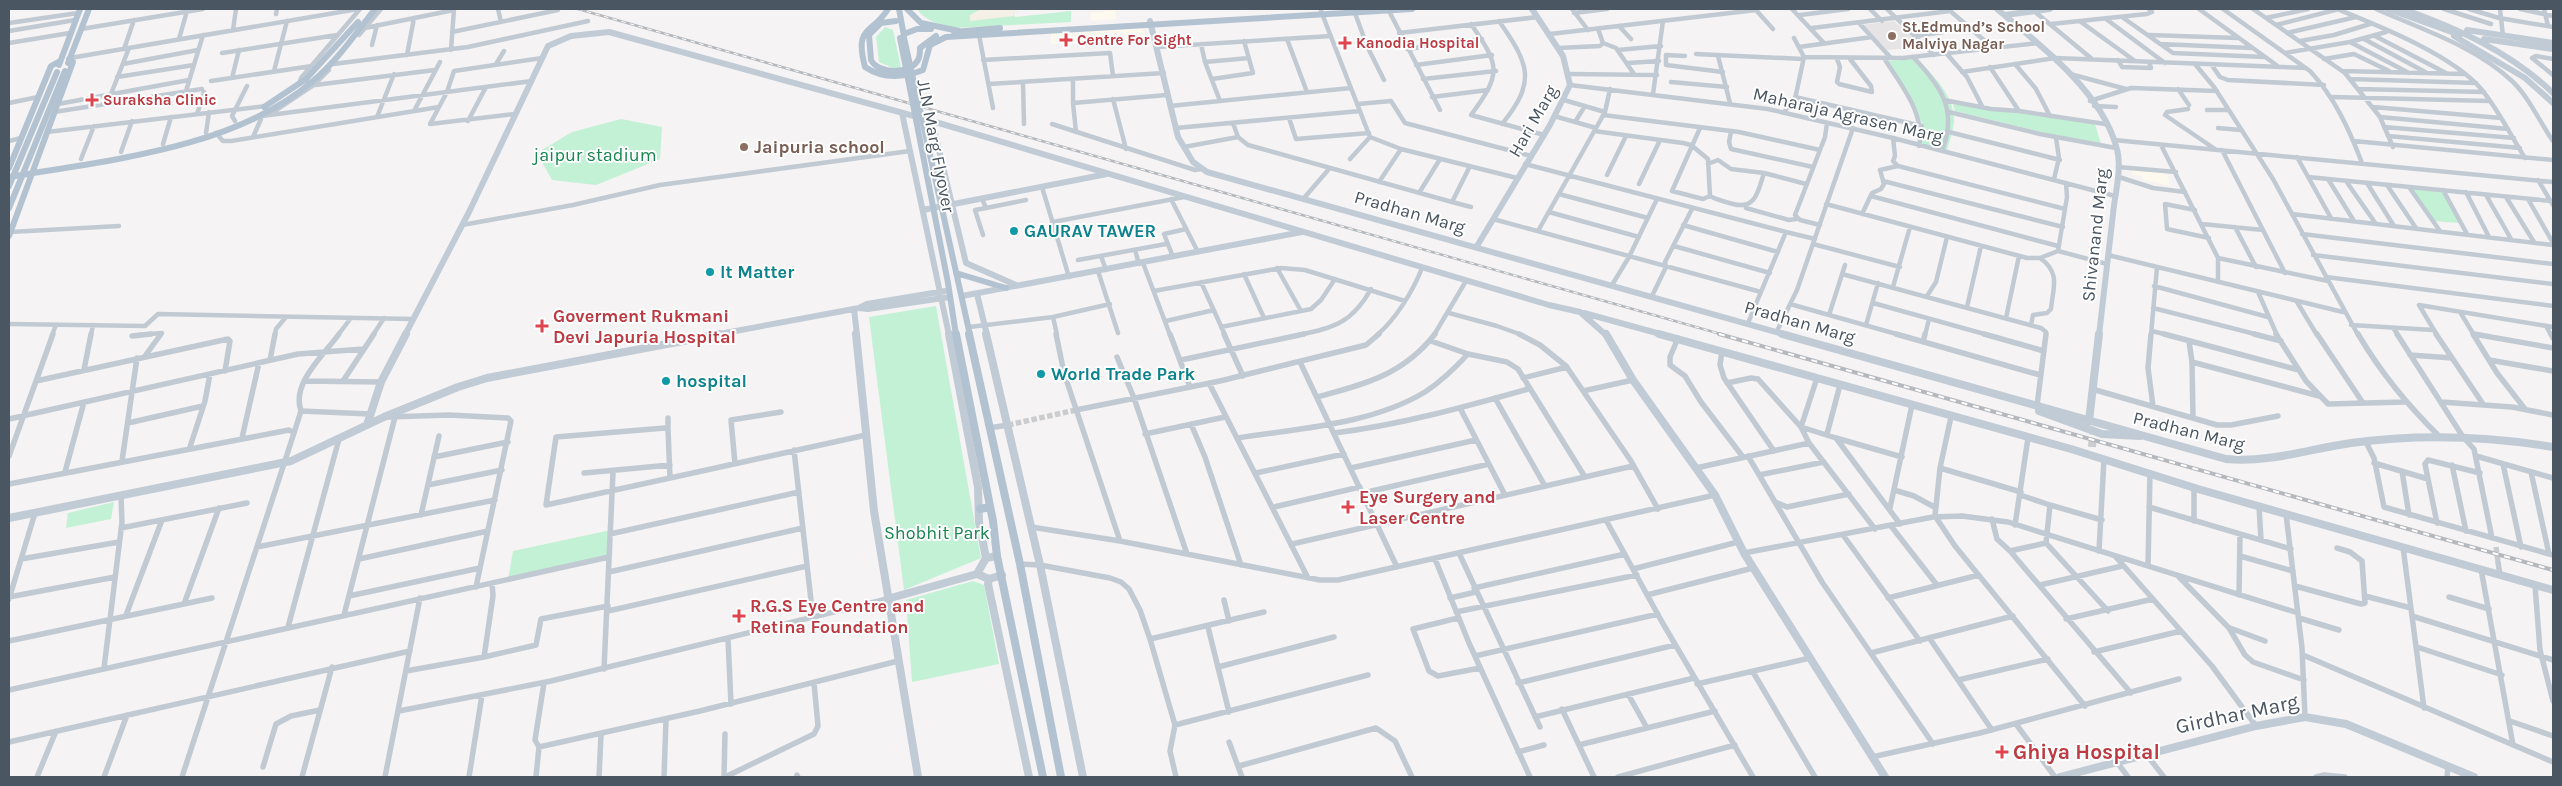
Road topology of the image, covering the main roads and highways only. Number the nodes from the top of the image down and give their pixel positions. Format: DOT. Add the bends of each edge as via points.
graph roads {
  1 [pos="89,9"];
  2 [pos="370,9"];
  3 [pos="375,9"];
  4 [pos="888,9"];
  5 [pos="893,9"];
  6 [pos="899,9"];
  7 [pos="907,9"];
  8 [pos="1370,9"];
  9 [pos="1412,9"];
  10 [pos="79,11"];
  11 [pos="1322,13"];
  12 [pos="896,21"];
  13 [pos="1114,25"];
  14 [pos="962,34"];
  15 [pos="951,35"];
  16 [pos="903,37"];
  17 [pos="70,59"];
  18 [pos="60,62"];
  19 [pos="310,82"];
  20 [pos="51,120"];
  21 [pos="27,124"];
  22 [pos="9,170"];
  23 [pos="32,170"];
  24 [pos="9,177"];
  25 [pos="9,186"];
  26 [pos="20,207"];
  27 [pos="9,208"];
  28 [pos="9,234"];
  29 [pos="955,270"];
  30 [pos="1006,288"];
  31 [pos="990,507"];
  32 [pos="980,509"];
  33 [pos="1043,777"];
  34 [pos="1061,777"];
  1 -- 17 [label="main road"];
  2 -- 19 [label="main road"];
  3 -- 19 [label="main road"];
  4 -- 15 [label="main road" via="862,39 865,67 872,73 893,76 922,70 925,52 930,45"];
  5 -- 12 [label="main road, JLN Marg Flyover"];
  6 -- 16 [label="main road"];
  7 -- 14 [label="main road" via="921,23"];
  8 -- 11 [label="main road"];
  9 -- 11 [label="main road"];
  10 -- 18 [label="main road"];
  11 -- 13 [label="main road"];
  12 -- 15 [label="main road" via="881,23 869,35 872,62 884,69 901,70 914,65 925,42"];
  12 -- 16 [label="main road, JLN Marg Flyover"];
  13 -- 14 [label="main road"];
  13 -- 14 [label="main road"];
  14 -- 15 [label="main road"];
  15 -- 16 [label="main road" via="922,28"];
  16 -- 29 [label="main road, JLN Marg Flyover, bridge"];
  16 -- 31 [label="main road, JLN Marg Flyover, bridge" via="946,292"];
  17 -- 20 [label="main road" via="73,62"];
  17 -- 27 [label="main road, bridge"];
  18 -- 21 [label="main road" via="51,66"];
  18 -- 25 [label="main road, bridge"];
  19 -- 23 [label="main road" via="300,84 266,106 206,133"];
  19 -- 23 [label="main road" via="258,118 218,135"];
  20 -- 21 [label="main road"];
  20 -- 23 [label="main road"];
  21 -- 22 [label="main road"];
  22 -- 23 [label="main road"];
  23 -- 24 [label="main road"];
  23 -- 26 [label="main road"];
  26 -- 27 [label="main road"];
  26 -- 28 [label="main road"];
  29 -- 30 [label="main road" via="974,280"];
  29 -- 34 [label="main road, JLN Marg Flyover" via="1020,564"];
  31 -- 32 [label="main road"];
  31 -- 33 [label="main road, JLN Marg Flyover" via="997,556"];
}
